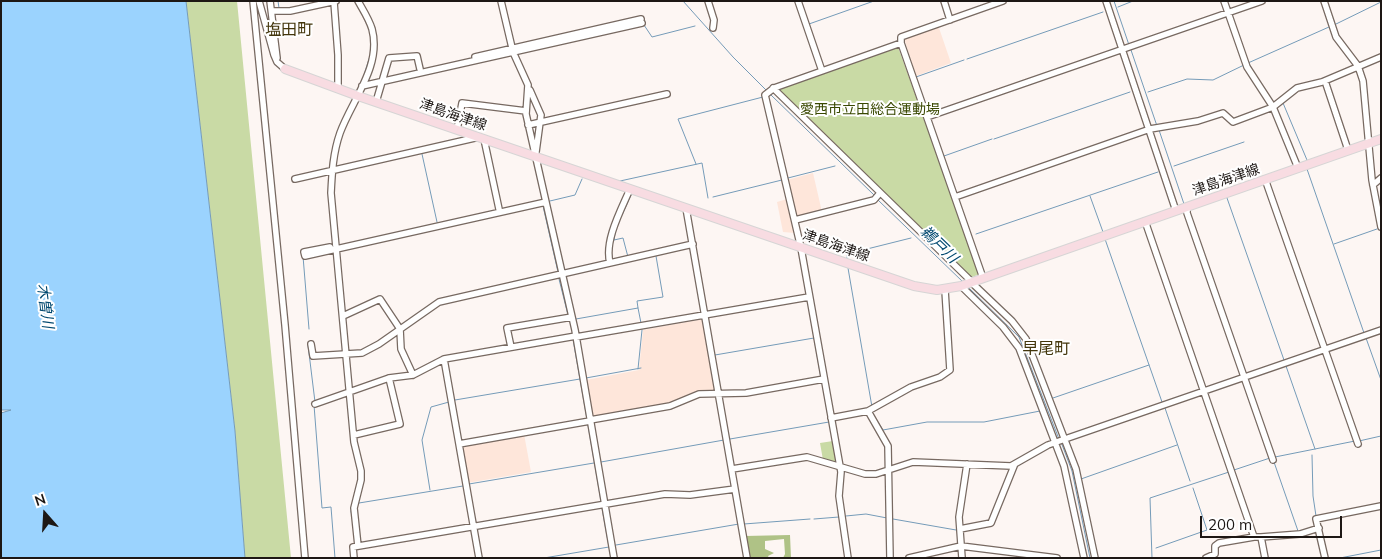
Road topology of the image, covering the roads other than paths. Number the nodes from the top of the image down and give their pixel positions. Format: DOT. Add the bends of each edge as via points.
graph roads {
  1 [pos="253,1"];
  2 [pos="259,1"];
  3 [pos="270,1"];
  4 [pos="358,1"];
  5 [pos="501,1"];
  6 [pos="708,1"];
  7 [pos="798,1"];
  8 [pos="944,1"];
  9 [pos="1003,1"];
  10 [pos="1106,1"];
  11 [pos="1224,1"];
  12 [pos="1262,1"];
  13 [pos="1324,1"];
  14 [pos="335,2"];
  15 [pos="273,11"];
  16 [pos="1228,13"];
  17 [pos="950,20"];
  18 [pos="641,21"];
  19 [pos="713,28"];
  20 [pos="901,43"];
  21 [pos="512,50"];
  22 [pos="1123,50"];
  23 [pos="1381,56"];
  24 [pos="277,62"];
  25 [pos="1358,66"];
  26 [pos="285,69"];
  27 [pos="420,69"];
  28 [pos="822,71"];
  29 [pos="383,79"];
  30 [pos="1325,80"];
  31 [pos="363,84"];
  32 [pos="338,89"];
  33 [pos="772,89"];
  34 [pos="530,90"];
  35 [pos="667,94"];
  36 [pos="358,96"];
  37 [pos="376,102"];
  38 [pos="1273,107"];
  39 [pos="526,111"];
  40 [pos="927,118"];
  41 [pos="541,122"];
  42 [pos="528,125"];
  43 [pos="1150,129"];
  44 [pos="457,130"];
  45 [pos="481,138"];
  46 [pos="1381,139"];
  47 [pos="1369,143"];
  48 [pos="1348,150"];
  49 [pos="536,154"];
  50 [pos="1298,168"];
  51 [pos="330,172"];
  52 [pos="1381,178"];
  53 [pos="295,179"];
  54 [pos="1265,179"];
  55 [pos="1373,185"];
  56 [pos="630,189"];
  57 [pos="878,196"];
  58 [pos="955,197"];
  59 [pos="545,201"];
  60 [pos="1187,207"];
  61 [pos="686,208"];
  62 [pos="499,209"];
  63 [pos="1176,210"];
  64 [pos="795,220"];
  65 [pos="1145,221"];
  66 [pos="1381,227"];
  67 [pos="693,244"];
  68 [pos="334,248"];
  69 [pos="801,248"];
  70 [pos="305,254"];
  71 [pos="610,263"];
  72 [pos="562,274"];
  73 [pos="983,278"];
  74 [pos="967,284"];
  75 [pos="945,290"];
  76 [pos="809,297"];
  77 [pos="706,315"];
  78 [pos="343,316"];
  79 [pos="572,317"];
  80 [pos="400,329"];
  81 [pos="1381,330"];
  82 [pos="576,336"];
  83 [pos="311,344"];
  84 [pos="510,347"];
  85 [pos="1325,349"];
  86 [pos="346,355"];
  87 [pos="444,359"];
  88 [pos="412,375"];
  89 [pos="1243,377"];
  90 [pos="390,378"];
  91 [pos="824,379"];
  92 [pos="1204,391"];
  93 [pos="349,392"];
  94 [pos="718,393"];
  95 [pos="315,404"];
  96 [pos="868,411"];
  97 [pos="831,418"];
  98 [pos="590,421"];
  99 [pos="354,435"];
  100 [pos="1064,440"];
  101 [pos="1056,443"];
  102 [pos="459,444"];
  103 [pos="1358,444"];
  104 [pos="1273,460"];
  105 [pos="967,464"];
  106 [pos="840,466"];
  107 [pos="1014,466"];
  108 [pos="732,469"];
  109 [pos="889,469"];
  110 [pos="735,489"];
  111 [pos="605,504"];
  112 [pos="1381,506"];
  113 [pos="473,527"];
  114 [pos="1319,528"];
  115 [pos="960,529"];
  116 [pos="1258,537"];
  117 [pos="358,546"];
  118 [pos="961,546"];
  119 [pos="305,558"];
  120 [pos="354,558"];
  121 [pos="479,558"];
  122 [pos="614,558"];
  123 [pos="748,558"];
  124 [pos="848,558"];
  125 [pos="890,558"];
  126 [pos="909,558"];
  127 [pos="962,558"];
  128 [pos="1058,558"];
  129 [pos="1084,558"];
  130 [pos="1095,558"];
  131 [pos="1206,558"];
  132 [pos="1265,558"];
  133 [pos="1325,558"];
  1 -- 119 [label="street" via="284,306"];
  2 -- 24 [label="street"];
  3 -- 15 [label="street"];
  4 -- 31 [label="street" via="370,23 374,43 371,64"];
  5 -- 21 [label="street"];
  6 -- 19 [label="street"];
  7 -- 28 [label="street"];
  8 -- 17 [label="street"];
  9 -- 17 [label="street"];
  10 -- 22 [label="street"];
  11 -- 16 [label="street"];
  12 -- 16 [label="street"];
  13 -- 25 [label="street" via="1336,37"];
  14 -- 15 [label="street"];
  14 -- 32 [label="street"];
  15 -- 24 [label="street"];
  16 -- 22 [label="street"];
  16 -- 38 [label="street" via="1247,68"];
  17 -- 20 [label="street" via="901,37"];
  18 -- 21 [label="street"];
  20 -- 28 [label="street"];
  20 -- 40 [label="street"];
  21 -- 27 [label="street"];
  21 -- 29 [label="street"];
  21 -- 39 [label="street" via="528,85"];
  22 -- 40 [label="street"];
  22 -- 43 [label="street"];
  23 -- 25 [label="street"];
  24 -- 26 [label="street"];
  25 -- 30 [label="street"];
  25 -- 47 [label="street"];
  26 -- 32 [label="main road, 津島海津線"];
  27 -- 29 [label="street"];
  27 -- 29 [label="street" via="417,56 389,58"];
  28 -- 33 [label="street"];
  29 -- 31 [label="street"];
  29 -- 37 [label="street"];
  30 -- 38 [label="street" via="1297,88"];
  30 -- 48 [label="street"];
  31 -- 36 [label="street"];
  32 -- 36 [label="main road, 津島海津線"];
  33 -- 57 [label="street"];
  33 -- 64 [label="street" via="765,95"];
  34 -- 41 [label="street" via="541,112"];
  35 -- 41 [label="street"];
  36 -- 37 [label="main road, 津島海津線"];
  36 -- 51 [label="street" via="341,131"];
  37 -- 44 [label="main road, 津島海津線"];
  38 -- 43 [label="street" via="1233,122 1223,113"];
  38 -- 50 [label="street"];
  39 -- 42 [label="street"];
  39 -- 44 [label="street" via="462,103"];
  40 -- 58 [label="street"];
  41 -- 42 [label="street"];
  41 -- 49 [label="street"];
  42 -- 49 [label="street"];
  43 -- 58 [label="street"];
  43 -- 63 [label="street"];
  44 -- 45 [label="main road, 津島海津線"];
  45 -- 49 [label="main road, 津島海津線"];
  45 -- 51 [label="street"];
  45 -- 62 [label="street"];
  46 -- 47 [label="main road, 津島海津線"];
  47 -- 48 [label="main road, 津島海津線"];
  47 -- 55 [label="street"];
  48 -- 50 [label="main road, 津島海津線"];
  49 -- 56 [label="main road, 津島海津線"];
  49 -- 59 [label="street"];
  50 -- 54 [label="main road, 津島海津線"];
  51 -- 53 [label="street"];
  51 -- 68 [label="street"];
  52 -- 55 [label="street"];
  54 -- 60 [label="main road, 津島海津線"];
  54 -- 85 [label="street"];
  55 -- 66 [label="street"];
  56 -- 61 [label="main road, 津島海津線"];
  56 -- 71 [label="street" via="614,226 607,255"];
  57 -- 64 [label="street"];
  57 -- 74 [label="street"];
  58 -- 73 [label="street"];
  59 -- 62 [label="street"];
  59 -- 68 [label="street"];
  59 -- 72 [label="street"];
  60 -- 63 [label="main road, 津島海津線"];
  60 -- 89 [label="street"];
  61 -- 67 [label="street"];
  61 -- 69 [label="main road, 津島海津線"];
  62 -- 68 [label="street"];
  63 -- 65 [label="main road, 津島海津線"];
  64 -- 69 [label="street"];
  65 -- 73 [label="main road, 津島海津線"];
  65 -- 92 [label="street"];
  67 -- 71 [label="street"];
  67 -- 77 [label="street"];
  68 -- 70 [label="street"];
  68 -- 78 [label="street"];
  69 -- 75 [label="main road, 津島海津線" via="914,286"];
  69 -- 76 [label="street"];
  71 -- 72 [label="street"];
  72 -- 79 [label="street"];
  72 -- 80 [label="street" via="438,302"];
  73 -- 74 [label="main road, 津島海津線"];
  74 -- 75 [label="main road, 津島海津線"];
  74 -- 100 [label="street" via="1023,335"];
  74 -- 101 [label="street" via="1015,341"];
  75 -- 96 [label="street" via="950,370"];
  76 -- 77 [label="street"];
  76 -- 91 [label="street"];
  77 -- 82 [label="street"];
  77 -- 94 [label="street"];
  78 -- 80 [label="street" via="380,299"];
  78 -- 86 [label="street"];
  79 -- 82 [label="street"];
  79 -- 84 [label="street" via="507,328"];
  80 -- 86 [label="street" via="370,350"];
  80 -- 88 [label="street" via="401,349"];
  81 -- 85 [label="street"];
  82 -- 84 [label="street"];
  82 -- 98 [label="street"];
  83 -- 86 [label="street" via="313,356"];
  84 -- 87 [label="street"];
  85 -- 89 [label="street"];
  85 -- 103 [label="street"];
  86 -- 93 [label="street"];
  87 -- 88 [label="street"];
  87 -- 102 [label="street"];
  88 -- 90 [label="street"];
  89 -- 92 [label="street"];
  89 -- 104 [label="street"];
  90 -- 93 [label="street"];
  90 -- 99 [label="street" via="400,424"];
  91 -- 94 [label="street" via="746,393"];
  91 -- 97 [label="street"];
  92 -- 100 [label="street"];
  92 -- 116 [label="street"];
  93 -- 95 [label="street"];
  93 -- 99 [label="street"];
  94 -- 98 [label="street" via="699,394 670,406"];
  94 -- 108 [label="street"];
  96 -- 97 [label="street"];
  96 -- 109 [label="street" via="888,444"];
  97 -- 106 [label="street"];
  98 -- 102 [label="street"];
  98 -- 111 [label="street"];
  99 -- 117 [label="street" via="361,471 354,508"];
  100 -- 101 [label="street"];
  100 -- 130 [label="street" via="1076,469"];
  101 -- 107 [label="street"];
  101 -- 129 [label="street" via="1066,473"];
  102 -- 113 [label="street"];
  105 -- 107 [label="street"];
  105 -- 109 [label="street" via="913,462"];
  105 -- 115 [label="street"];
  106 -- 108 [label="street" via="803,457"];
  106 -- 109 [label="street" via="865,474"];
  106 -- 124 [label="street" via="839,496"];
  107 -- 115 [label="street" via="992,523"];
  108 -- 110 [label="street"];
  109 -- 125 [label="street"];
  110 -- 111 [label="street" via="690,496 664,494"];
  110 -- 123 [label="street"];
  111 -- 113 [label="street"];
  111 -- 122 [label="street"];
  112 -- 114 [label="street" via="1316,518"];
  113 -- 117 [label="street"];
  113 -- 121 [label="street"];
  114 -- 116 [label="street" via="1300,534"];
  114 -- 133 [label="street"];
  115 -- 118 [label="street"];
  116 -- 131 [label="street" via="1219,543 1215,546 1215,554"];
  116 -- 132 [label="street"];
  117 -- 120 [label="street" via="353,547"];
  118 -- 126 [label="street"];
  118 -- 127 [label="street"];
  118 -- 128 [label="street"];
}
